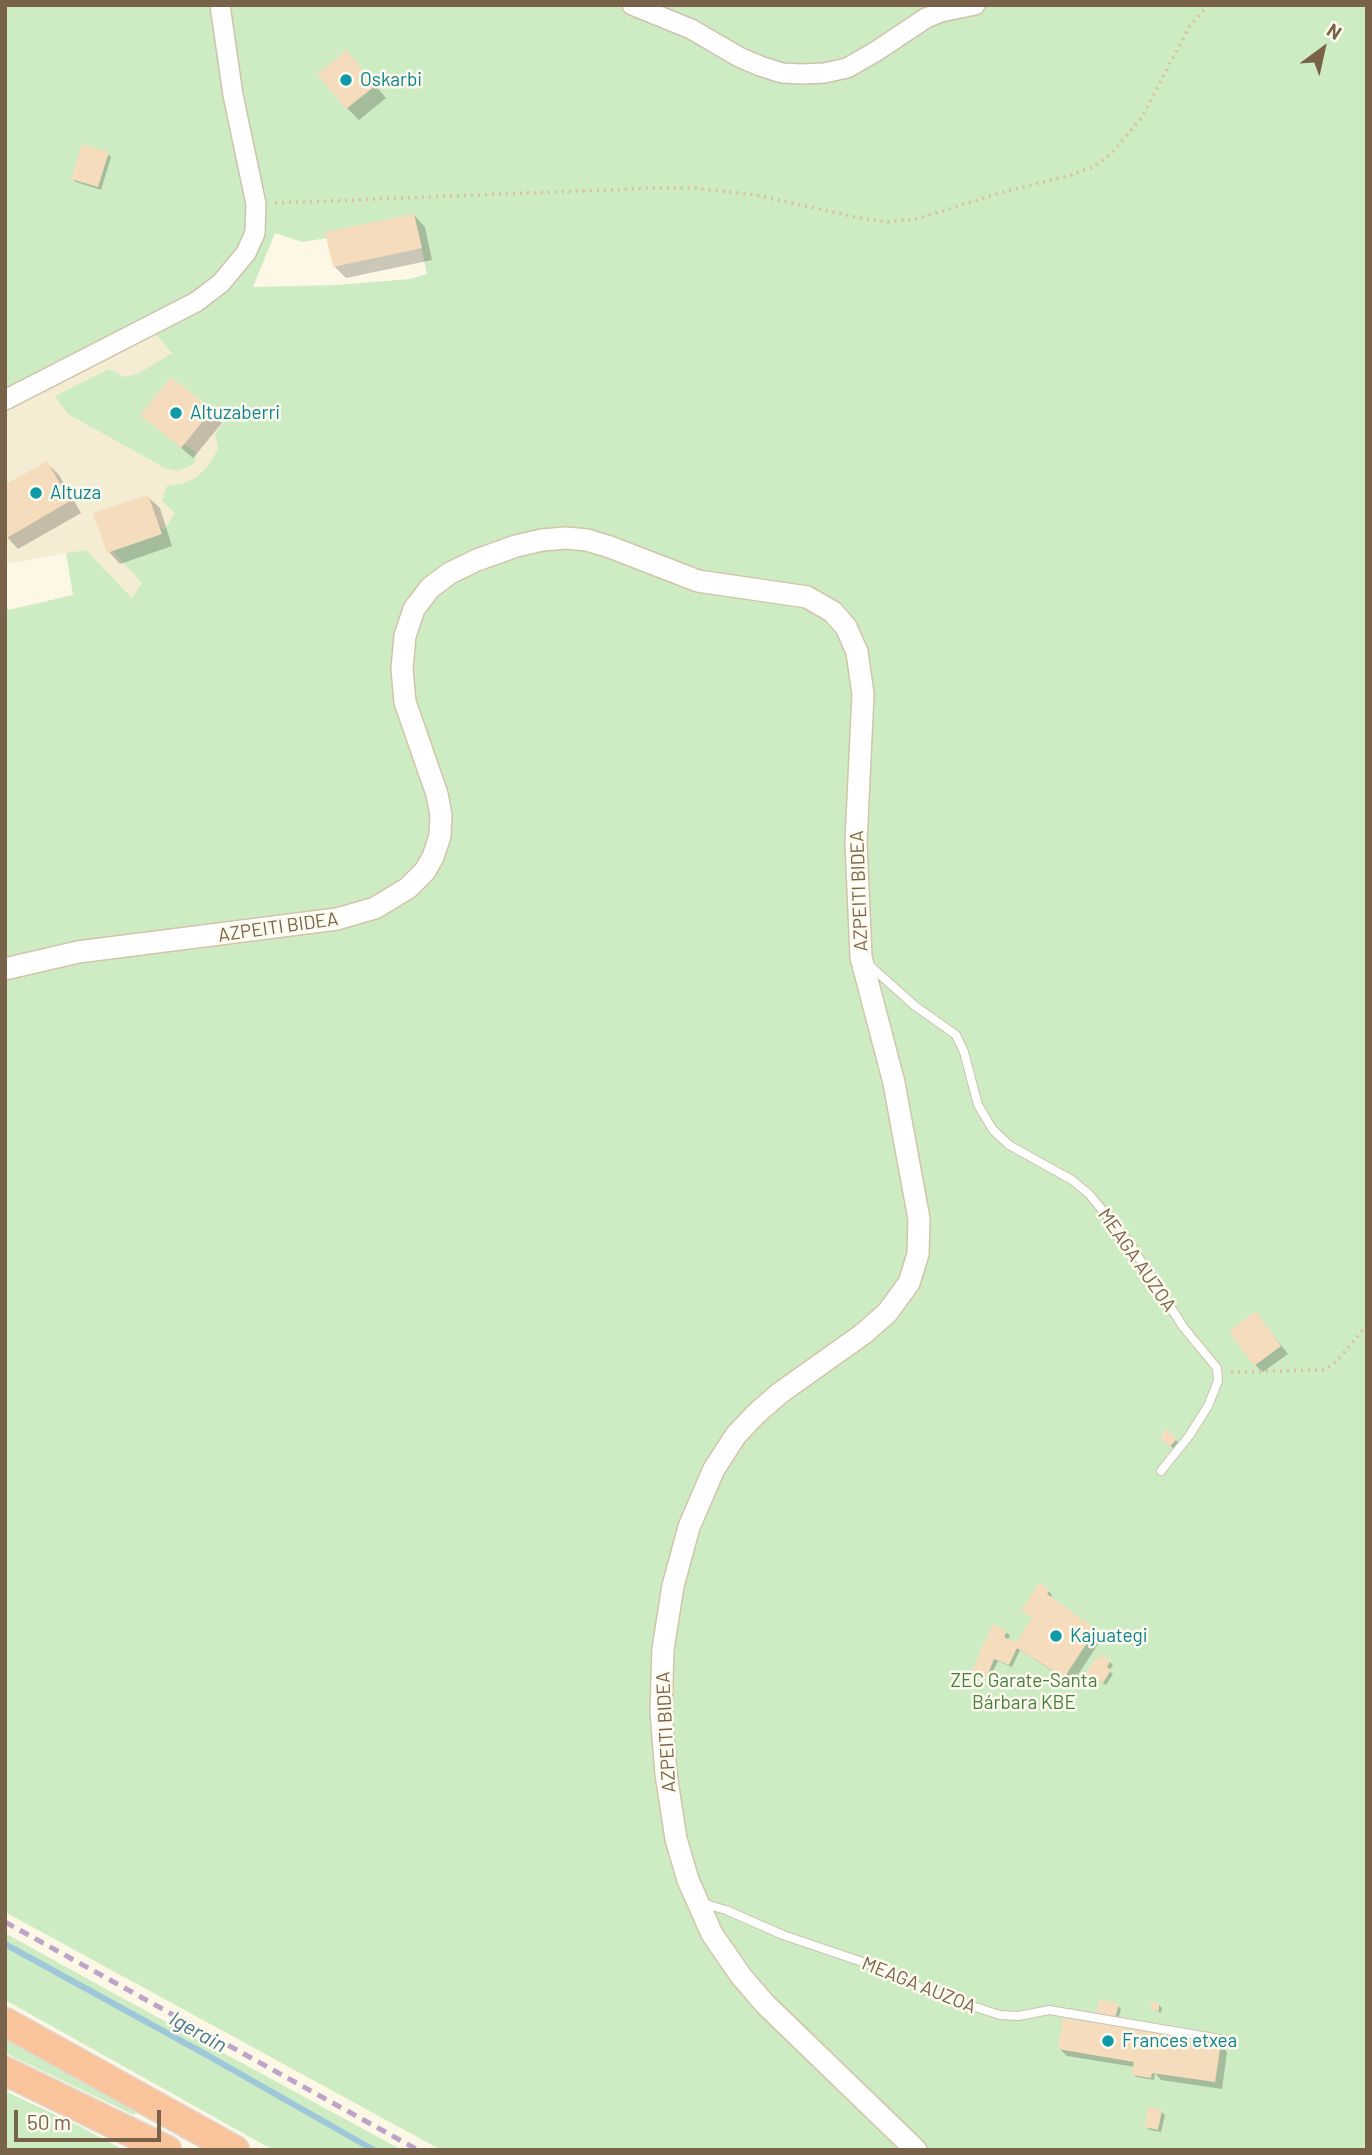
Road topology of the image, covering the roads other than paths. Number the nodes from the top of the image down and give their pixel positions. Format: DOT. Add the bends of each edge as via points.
graph roads {
  1 [pos="220,5"];
  2 [pos="632,5"];
  3 [pos="975,5"];
  4 [pos="5,401"];
  5 [pos="861,957"];
  6 [pos="5,969"];
  7 [pos="1161,1471"];
  8 [pos="696,1901"];
  9 [pos="5,2022"];
  10 [pos="1232,2040"];
  11 [pos="5,2071"];
  12 [pos="167,2150"];
  13 [pos="235,2150"];
  14 [pos="916,2150"];
  1 -- 4 [label="street" via="256,204 250,246 236,267 195,302"];
  2 -- 3 [label="street" via="691,29 760,66 802,74 846,68 926,18"];
  5 -- 6 [label="main road, AZPEITI BIDEA" via="856,842 863,694 857,652 845,627 832,612 807,597 698,581 602,545 560,538 522,544 458,568 429,588 412,615 403,649 403,694 437,794 442,823 430,863 401,894 375,908 337,919 78,952"];
  5 -- 7 [label="lane, MEAGA AUZOA" via="915,1006 956,1035 978,1105 993,1130 1009,1145 1089,1194 1128,1241 1184,1328 1219,1372 1205,1413"];
  5 -- 8 [label="main road, AZPEITI BIDEA" via="894,1083 919,1219 918,1254 909,1283 883,1317 780,1393 745,1425 714,1469 689,1527 668,1609 660,1689 671,1815"];
  8 -- 10 [label="lane, MEAGA AUZOA" via="1000,2015 1049,2010"];
  8 -- 14 [label="main road, AZPEITI BIDEA" via="712,1934 757,1995"];
  9 -- 13 [label="highway"];
  11 -- 12 [label="highway"];
}
